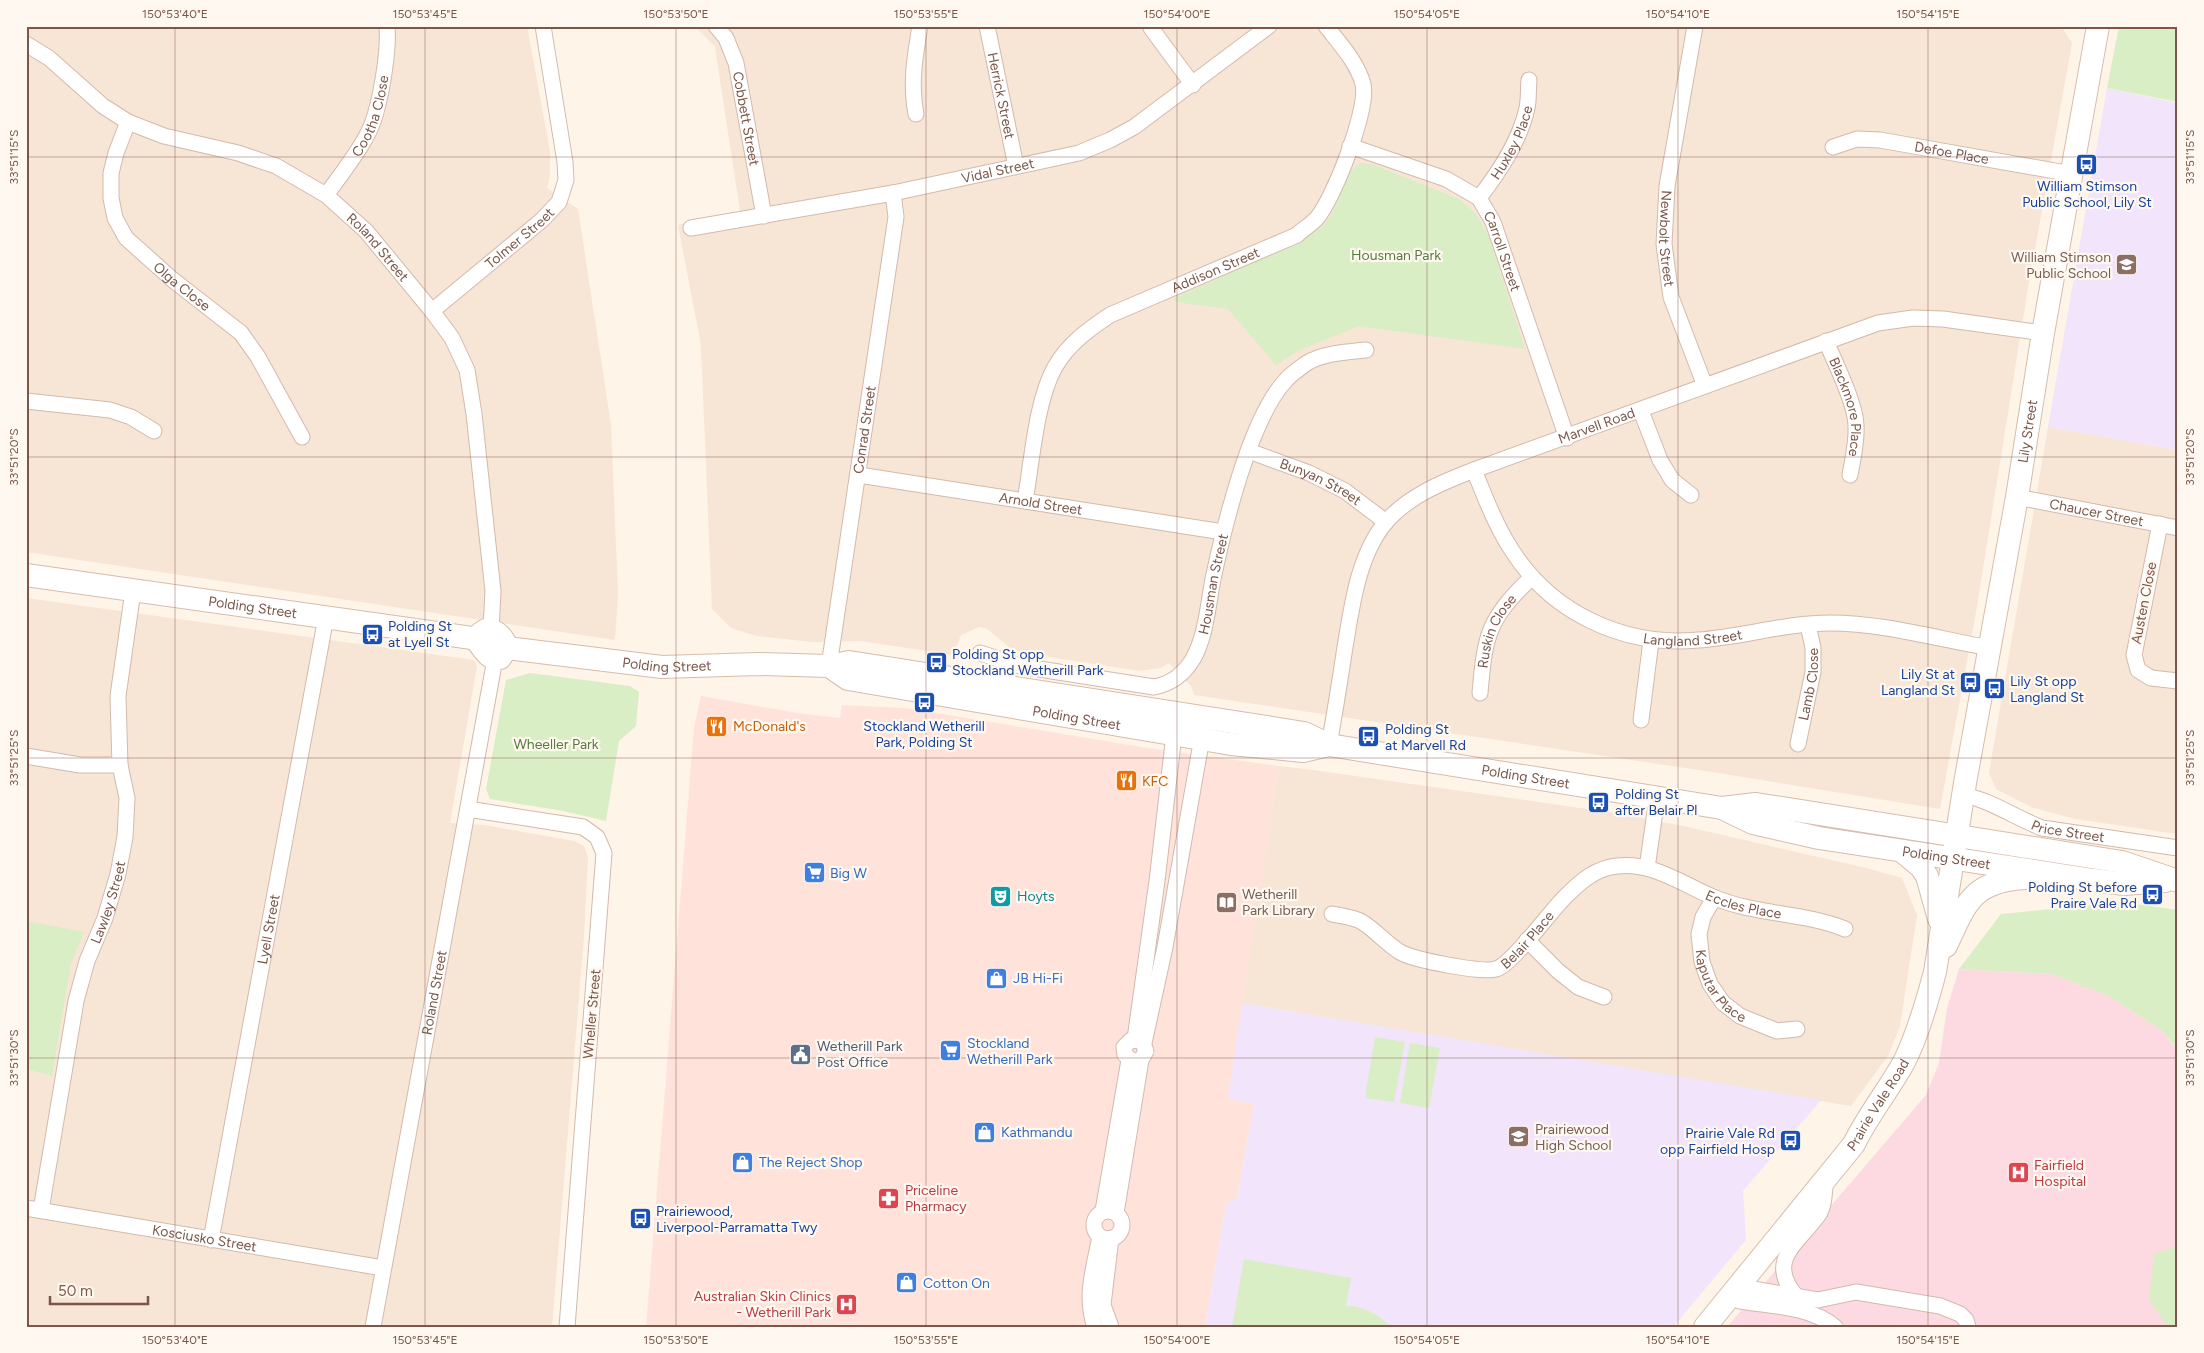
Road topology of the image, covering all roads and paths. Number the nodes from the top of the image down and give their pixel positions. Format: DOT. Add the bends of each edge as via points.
graph roads {
  1 [pos="387,26"];
  2 [pos="543,26"];
  3 [pos="716,26"];
  4 [pos="920,26"];
  5 [pos="987,26"];
  6 [pos="1269,26"];
  7 [pos="1326,26"];
  8 [pos="1695,26"];
  9 [pos="2098,26"];
  10 [pos="1151,28"];
  11 [pos="26,44"];
  12 [pos="1529,80"];
  13 [pos="1193,85"];
  14 [pos="916,114"];
  15 [pos="128,122"];
  16 [pos="1350,146"];
  17 [pos="1833,147"];
  18 [pos="1016,166"];
  19 [pos="2072,174"];
  20 [pos="893,193"];
  21 [pos="326,196"];
  22 [pos="1479,198"];
  23 [pos="764,216"];
  24 [pos="691,228"];
  25 [pos="432,311"];
  26 [pos="2043,333"];
  27 [pos="1826,341"];
  28 [pos="1366,350"];
  29 [pos="1705,386"];
  30 [pos="26,401"];
  31 [pos="1641,411"];
  32 [pos="154,431"];
  33 [pos="302,437"];
  34 [pos="1567,438"];
  35 [pos="1249,451"];
  36 [pos="1474,470"];
  37 [pos="859,475"];
  38 [pos="1850,475"];
  39 [pos="1691,495"];
  40 [pos="2017,497"];
  41 [pos="1025,501"];
  42 [pos="1386,522"];
  43 [pos="2160,524"];
  44 [pos="2178,528"];
  45 [pos="1223,532"];
  46 [pos="26,575"];
  47 [pos="1532,577"];
  48 [pos="133,591"];
  49 [pos="326,617"];
  50 [pos="1808,625"];
  51 [pos="485,634"];
  52 [pos="1651,641"];
  53 [pos="1990,648"];
  54 [pos="980,653"];
  55 [pos="501,654"];
  56 [pos="829,666"];
  57 [pos="2178,681"];
  58 [pos="1480,693"];
  59 [pos="1641,720"];
  60 [pos="1175,724"];
  61 [pos="1203,728"];
  62 [pos="1329,744"];
  63 [pos="1798,744"];
  64 [pos="26,756"];
  65 [pos="120,765"];
  66 [pos="1964,795"];
  67 [pos="1657,798"];
  68 [pos="468,808"];
  69 [pos="1722,808"];
  70 [pos="1956,836"];
  71 [pos="2178,848"];
  72 [pos="1903,852"];
  73 [pos="1952,860"];
  74 [pos="1647,868"];
  75 [pos="2058,876"];
  76 [pos="2176,880"];
  77 [pos="1155,896"];
  78 [pos="1714,898"];
  79 [pos="1174,899"];
  80 [pos="1332,914"];
  81 [pos="1845,929"];
  82 [pos="1941,930"];
  83 [pos="1527,940"];
  84 [pos="1936,972"];
  85 [pos="1604,997"];
  86 [pos="1797,1029"];
  87 [pos="1139,1041"];
  88 [pos="1826,1178"];
  89 [pos="33,1209"];
  90 [pos="1110,1212"];
  91 [pos="1106,1237"];
  92 [pos="211,1240"];
  93 [pos="382,1268"];
  94 [pos="1735,1290"];
  95 [pos="1797,1297"];
  96 [pos="373,1327"];
  97 [pos="567,1327"];
  98 [pos="1095,1327"];
  99 [pos="1111,1327"];
  100 [pos="1705,1327"];
  101 [pos="1835,1327"];
  102 [pos="1968,1327"];
  1 -- 21 [label="street, Cootha Close" via="388,41 375,118"];
  2 -- 25 [label="street, Tolmer Street" via="565,162 564,191 559,202 542,220"];
  3 -- 23 [label="street, Cobbett Street" via="726,38 736,62"];
  4 -- 14 [label="street" via="912,74"];
  5 -- 18 [label="street, Herrick Street"];
  6 -- 13 [label="street, Vidal Street"];
  7 -- 16 [label="street, Addison Street" via="1356,66 1364,86 1363,109"];
  8 -- 29 [label="street, Newbolt Street" via="1667,186 1664,244 1672,297"];
  9 -- 19 [label="main road, Lily Street"];
  10 -- 13 [label="street"];
  11 -- 15 [label="street, Roland Street" via="49,58 103,106"];
  12 -- 22 [label="street, Huxley Place" via="1527,108 1518,134 1496,176"];
  13 -- 18 [label="street, Vidal Street" via="1110,140 1079,153"];
  15 -- 21 [label="street, Roland Street" via="164,136 238,153 276,166"];
  15 -- 33 [label="street, Olga Close" via="112,173 114,218 126,238 173,280 241,332 258,356"];
  16 -- 22 [label="street, Carroll Street" via="1446,180"];
  16 -- 41 [label="street, Addison Street" via="1331,196 1317,218 1296,235 1110,315 1071,346 1055,367 1043,395"];
  17 -- 19 [label="street, Defoe Place" via="1857,140 1880,140"];
  18 -- 20 [label="street, Vidal Street"];
  19 -- 26 [label="main road, Lily Street"];
  20 -- 23 [label="street, Vidal Street"];
  20 -- 37 [label="street, Conrad Street" via="896,217"];
  21 -- 25 [label="street, Roland Street" via="366,231"];
  22 -- 34 [label="street, Carroll Street" via="1493,222"];
  23 -- 24 [label="street, Vidal Street"];
  25 -- 51 [label="street, Roland Street" via="452,338 467,370 493,592"];
  26 -- 27 [label="street, Marvell Road" via="1914,318 1878,323"];
  26 -- 40 [label="main road, Lily Street"];
  27 -- 29 [label="street, Marvell Road"];
  27 -- 38 [label="street, Blackmore Place" via="1854,410 1856,442"];
  28 -- 35 [label="street, Housman Street" via="1334,354 1308,362 1286,380 1266,409"];
  29 -- 31 [label="street, Marvell Road"];
  30 -- 32 [label="street" via="110,410"];
  31 -- 34 [label="street, Marvell Road"];
  31 -- 39 [label="street" via="1660,460 1672,480"];
  34 -- 36 [label="street, Marvell Road"];
  35 -- 42 [label="street, Bunyan Street" via="1309,473 1345,491"];
  35 -- 45 [label="street, Housman Street"];
  36 -- 42 [label="street, Marvell Road" via="1415,497"];
  36 -- 47 [label="street, Langland Street" via="1495,522"];
  37 -- 41 [label="street, Arnold Street"];
  37 -- 56 [label="street, Conrad Street"];
  40 -- 43 [label="street, Chaucer Street"];
  40 -- 53 [label="main road, Lily Street"];
  41 -- 45 [label="street, Arnold Street"];
  42 -- 62 [label="street, Marvell Road" via="1368,553 1356,584"];
  43 -- 44 [label="street, Chaucer Street"];
  43 -- 57 [label="street, Austen Close" via="2134,655 2138,670 2151,678"];
  45 -- 54 [label="street, Housman Street" via="1200,643 1192,661 1167,684 1154,687 1020,666"];
  46 -- 48 [label="main road, Polding Street"];
  47 -- 52 [label="street, Langland Street" via="1572,611 1612,631"];
  47 -- 58 [label="street, Ruskin Close" via="1508,600 1494,622 1484,648"];
  48 -- 49 [label="main road, Polding Street"];
  48 -- 65 [label="street, Lawley Street" via="118,696"];
  49 -- 51 [label="main road, Polding Street"];
  49 -- 92 [label="street, Lyell Street"];
  50 -- 52 [label="street, Langland Street" via="1697,640"];
  50 -- 53 [label="street, Langland Street" via="1870,626"];
  50 -- 63 [label="street, Lamb Close" via="1813,648 1813,672"];
  51 -- 55 [label="main road" via="478,642 485,650"];
  52 -- 59 [label="street"];
  53 -- 66 [label="main road, Lily Street"];
  55 -- 56 [label="main road, Polding Street" via="662,667"];
  55 -- 68 [label="street, Roland Street"];
  56 -- 60 [label="main road, Polding Street" via="849,662"];
  60 -- 61 [label="main road, Polding Street"];
  60 -- 77 [label="street"];
  61 -- 62 [label="main road, Polding Street" via="1304,733"];
  61 -- 79 [label="street"];
  62 -- 67 [label="main road, Polding Street"];
  64 -- 65 [label="street" via="80,765"];
  65 -- 89 [label="street, Lawley Street" via="127,798 125,837 118,874 105,918 86,961"];
  66 -- 70 [label="main road, Lily Street"];
  66 -- 71 [label="street, Price Street" via="1982,799 2042,828"];
  67 -- 69 [label="main road, Polding Street"];
  67 -- 74 [label="street"];
  68 -- 93 [label="street, Roland Street"];
  68 -- 97 [label="street, Wheller Street" via="583,827 597,837 604,854"];
  69 -- 70 [label="main road, Polding Street" via="1756,804"];
  69 -- 72 [label="main road, Polding Street" via="1762,825"];
  70 -- 73 [label="main road, Prairie Vale Road"];
  70 -- 76 [label="main road, Polding Street" via="2122,862"];
  72 -- 73 [label="main road, Polding Street"];
  72 -- 82 [label="main road" via="1927,876"];
  73 -- 75 [label="main road, Polding Street"];
  73 -- 82 [label="main road, Prairie Vale Road"];
  74 -- 78 [label="street, Eccles Place"];
  74 -- 83 [label="street, Belair Place" via="1619,866 1602,869 1584,879 1560,901"];
  75 -- 76 [label="main road, Polding Street" via="2124,884"];
  75 -- 84 [label="main road" via="2007,880 1981,889 1964,909"];
  77 -- 79 [label="street"];
  77 -- 87 [label="street"];
  78 -- 81 [label="street, Eccles Place" via="1766,912 1826,921"];
  78 -- 86 [label="street, Kaputar Place" via="1699,934 1702,962 1710,984 1723,1003 1740,1016 1777,1031"];
  79 -- 87 [label="street"];
  80 -- 83 [label="street, Belair Place" via="1360,920 1401,953 1480,970 1497,969 1510,961"];
  82 -- 84 [label="main road, Prairie Vale Road"];
  83 -- 85 [label="street" via="1578,987"];
  84 -- 88 [label="main road, Prairie Vale Road" via="1904,1062 1854,1144"];
  87 -- 90 [label="street" via="1146,1054 1135,1060"];
  88 -- 94 [label="main road, Prairie Vale Road"];
  88 -- 95 [label="street" via="1819,1214 1790,1247 1784,1260 1789,1285"];
  89 -- 92 [label="street, Kosciusko Street"];
  90 -- 91 [label="street" via="1094,1221 1094,1230"];
  90 -- 91 [label="street" via="1120,1218 1122,1228 1117,1236"];
  91 -- 98 [label="street" via="1089,1298"];
  91 -- 99 [label="street" via="1103,1306"];
  92 -- 93 [label="street, Kosciusko Street"];
  93 -- 96 [label="street, Roland Street"];
  94 -- 95 [label="street" via="1746,1287"];
  94 -- 100 [label="main road, Prairie Vale Road"];
  94 -- 101 [label="street" via="1740,1301 1806,1312"];
  95 -- 102 [label="street" via="1827,1300 1856,1292 1940,1306 1960,1314"];
}
